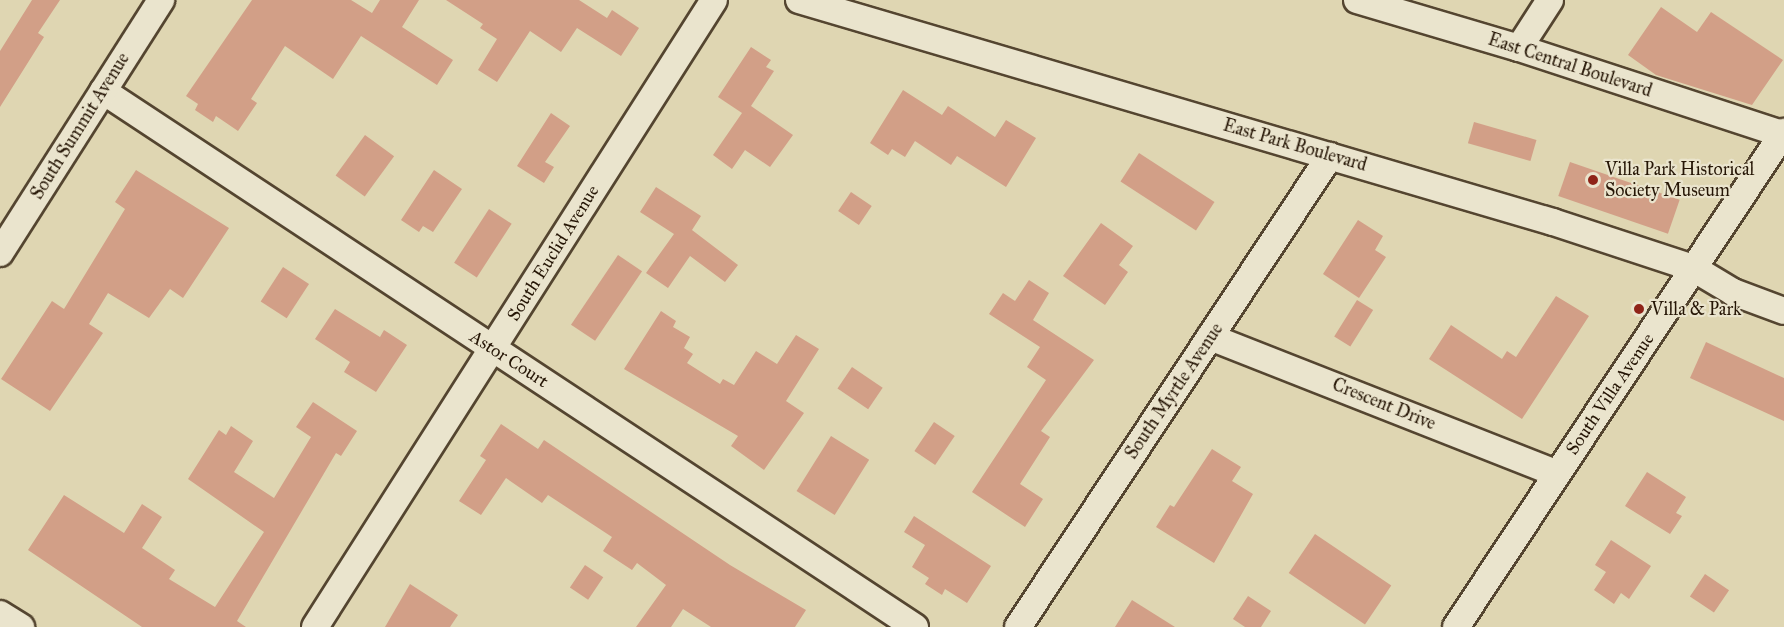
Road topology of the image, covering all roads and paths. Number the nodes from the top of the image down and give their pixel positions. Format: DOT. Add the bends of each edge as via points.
graph roads {
  1 [pos="161,0"];
  2 [pos="714,0"];
  3 [pos="799,0"];
  4 [pos="1357,0"];
  5 [pos="1550,0"];
  6 [pos="1519,48"];
  7 [pos="103,91"];
  8 [pos="1783,133"];
  9 [pos="1330,156"];
  10 [pos="0,253"];
  11 [pos="1693,268"];
  12 [pos="1784,311"];
  13 [pos="1210,337"];
  14 [pos="492,348"];
  15 [pos="1557,474"];
  16 [pos="0,614"];
  17 [pos="21,627"];
  18 [pos="315,627"];
  19 [pos="915,627"];
  20 [pos="1018,627"];
  21 [pos="1455,627"];
  1 -- 7 [label="street, South Summit Avenue"];
  2 -- 14 [label="street, South Euclid Avenue"];
  3 -- 9 [label="street, East Park Boulevard"];
  4 -- 6 [label="street, East Central Boulevard"];
  5 -- 6 [label="street"];
  6 -- 8 [label="street, East Central Boulevard"];
  7 -- 10 [label="street, South Summit Avenue"];
  7 -- 14 [label="street, Astor Court"];
  8 -- 11 [label="street, South Villa Avenue"];
  9 -- 11 [label="street, East Park Boulevard"];
  9 -- 13 [label="street, South Myrtle Avenue"];
  11 -- 12 [label="street, East Park Boulevard" via="1733,292"];
  11 -- 15 [label="street, South Villa Avenue"];
  13 -- 15 [label="street, Crescent Drive"];
  13 -- 20 [label="street, South Myrtle Avenue"];
  14 -- 18 [label="street, South Euclid Avenue"];
  14 -- 19 [label="street, Astor Court"];
  15 -- 21 [label="street, South Villa Avenue"];
  16 -- 17 [label="street"];
}
